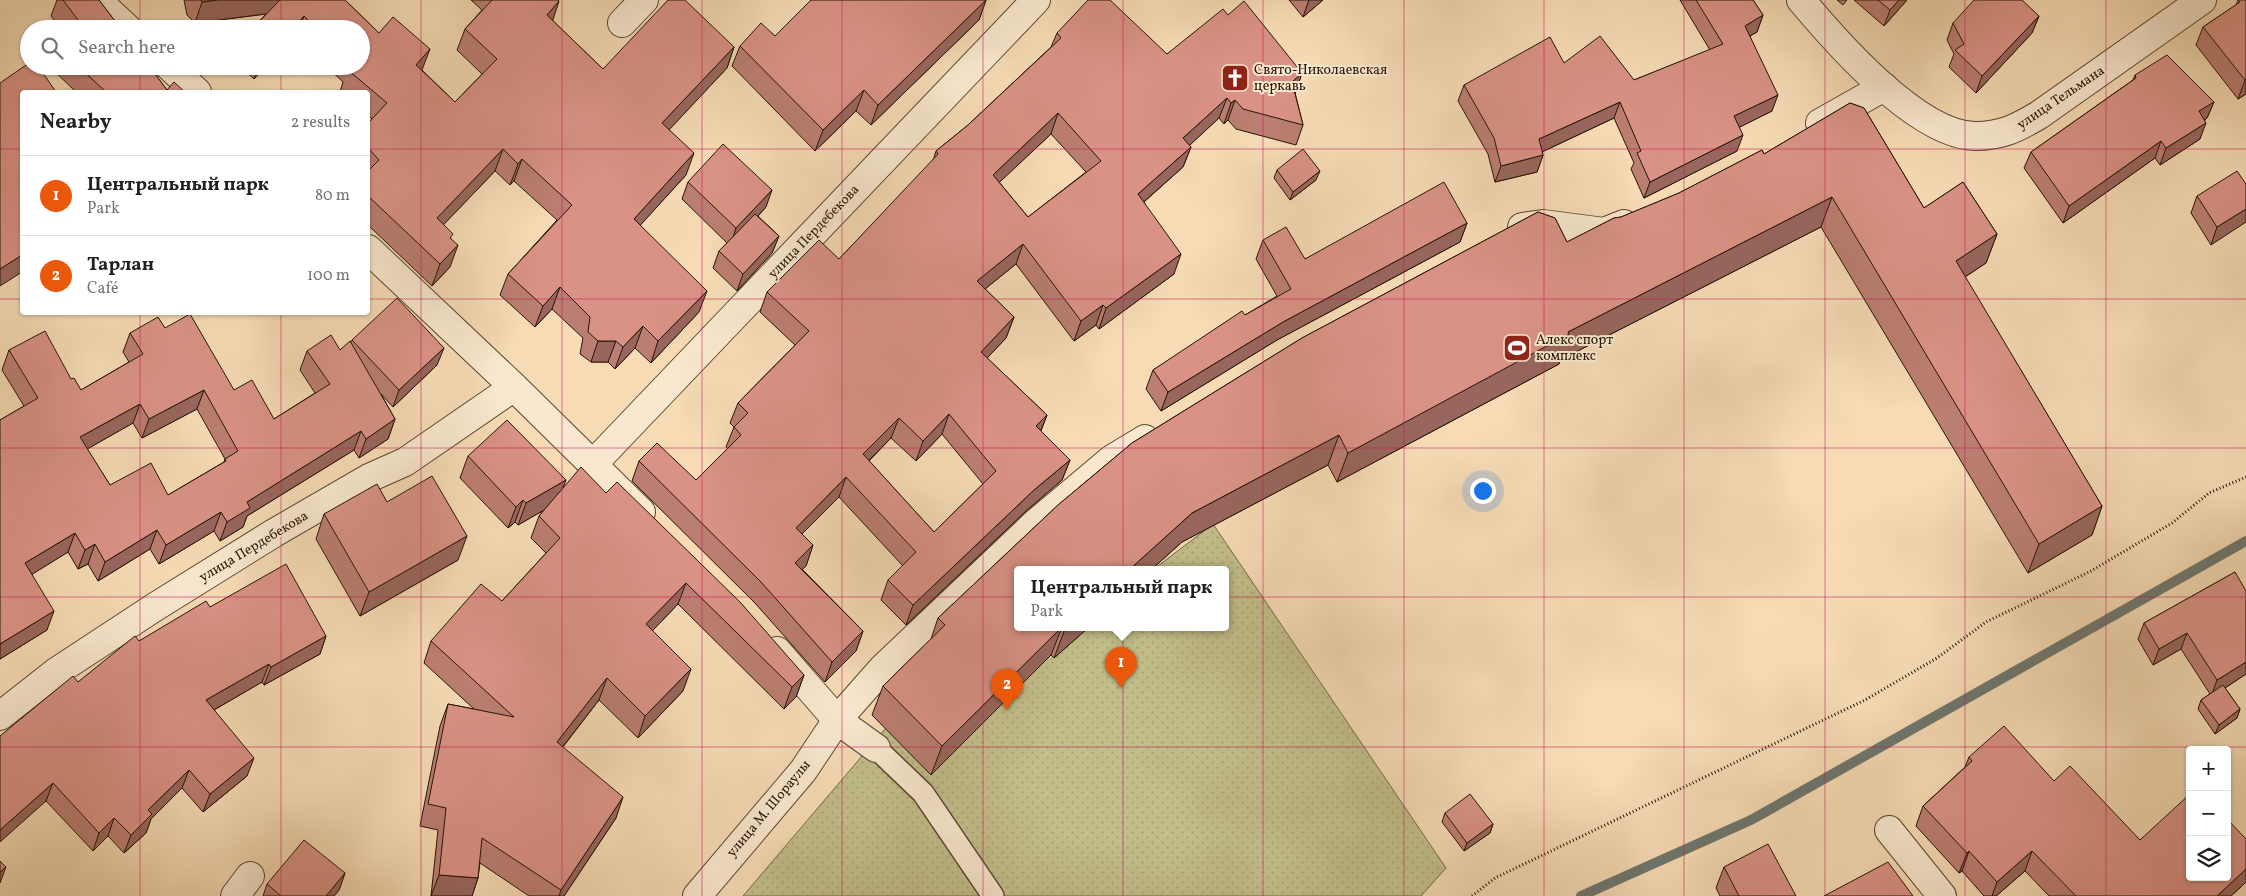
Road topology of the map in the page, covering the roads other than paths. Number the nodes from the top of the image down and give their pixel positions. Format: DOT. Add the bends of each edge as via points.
graph roads {
  1 [pos="97,0"];
  2 [pos="644,0"];
  3 [pos="1036,0"];
  4 [pos="1800,0"];
  5 [pos="2202,0"];
  6 [pos="118,20"];
  7 [pos="622,23"];
  8 [pos="179,75"];
  9 [pos="1884,87"];
  10 [pos="195,90"];
  11 [pos="1802,133"];
  12 [pos="1645,215"];
  13 [pos="1497,240"];
  14 [pos="370,251"];
  15 [pos="514,387"];
  16 [pos="1163,429"];
  17 [pos="593,464"];
  18 [pos="661,532"];
  19 [pos="762,634"];
  20 [pos="0,716"];
  21 [pos="837,720"];
  22 [pos="876,748"];
  23 [pos="1889,830"];
  24 [pos="697,896"];
  25 [pos="993,896"];
  26 [pos="1942,896"];
  1 -- 6 [label="street"];
  2 -- 7 [label="street"];
  3 -- 17 [label="street, улица Пердебекова"];
  4 -- 9 [label="street, улица Тельмана" via="1840,47"];
  5 -- 9 [label="street, улица Тельмана" via="2010,132 1974,136 1949,130 1922,116"];
  8 -- 10 [label="street"];
  9 -- 11 [label="street"];
  12 -- 13 [label="street" via="1604,232 1543,224 1523,226"];
  14 -- 15 [label="street"];
  15 -- 17 [label="street"];
  15 -- 20 [label="street, улица Пердебекова" via="405,462 369,478 274,533 155,607 56,672"];
  16 -- 21 [label="street, улица М. Шораулы" via="1112,459 1037,522 882,669"];
  17 -- 18 [label="street"];
  19 -- 21 [label="street"];
  21 -- 22 [label="street"];
  21 -- 24 [label="street, улица М. Шораулы" via="803,770"];
  22 -- 25 [label="lane" via="923,793"];
  23 -- 26 [label="street"];
}
